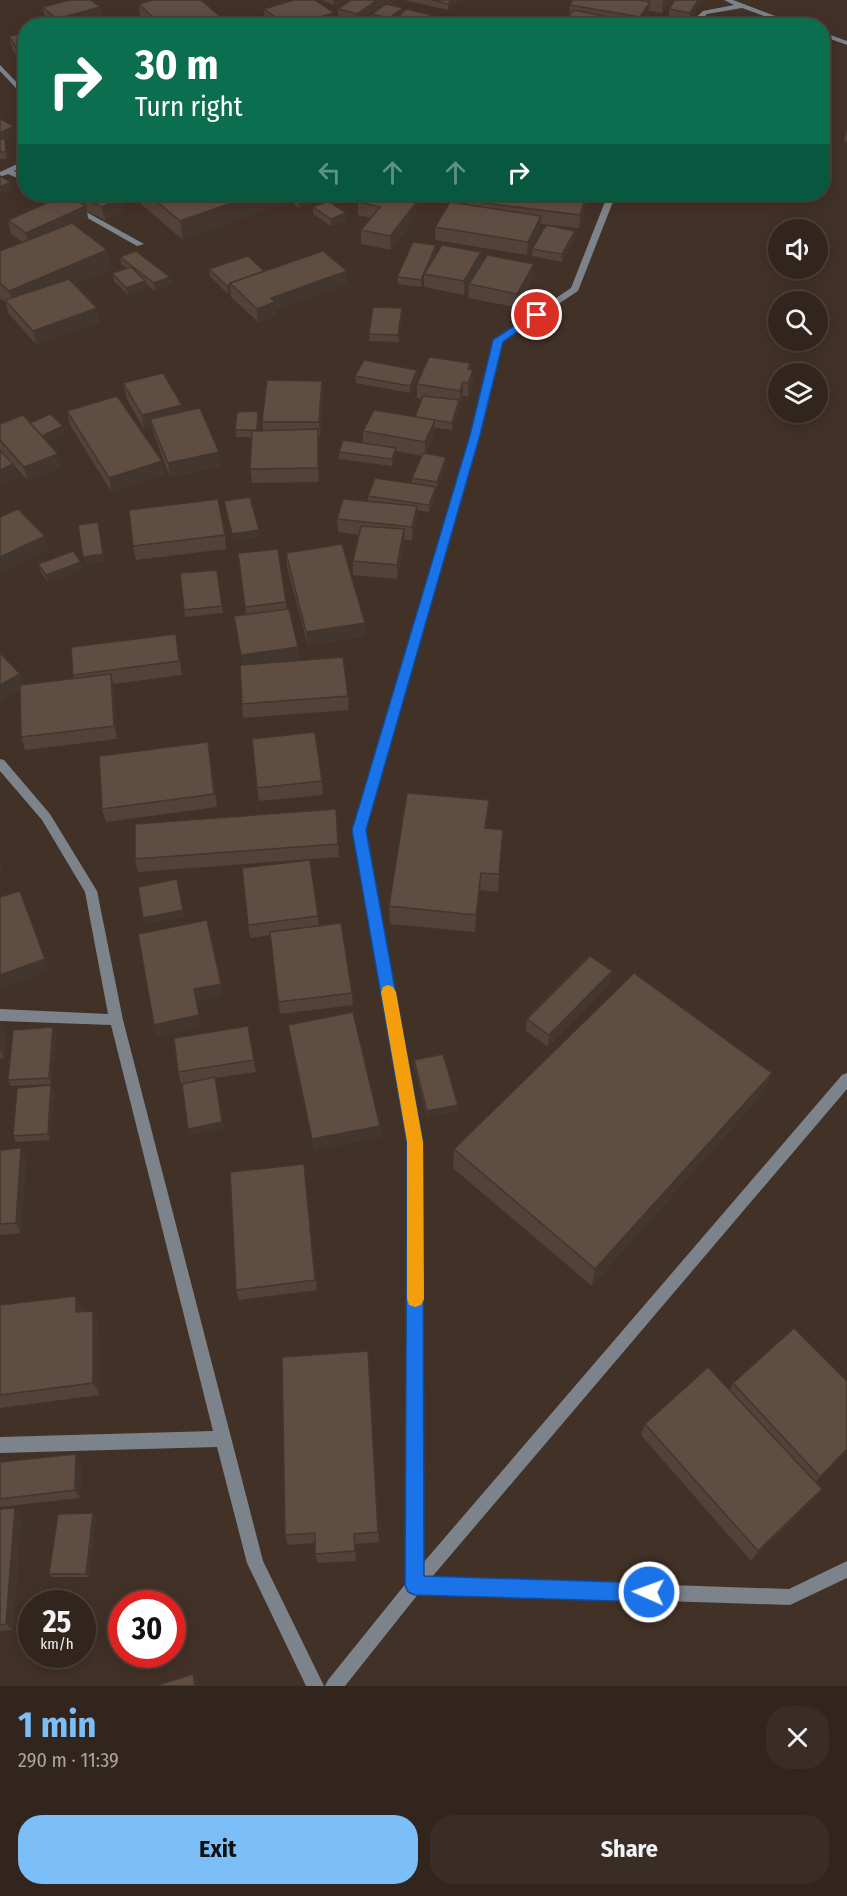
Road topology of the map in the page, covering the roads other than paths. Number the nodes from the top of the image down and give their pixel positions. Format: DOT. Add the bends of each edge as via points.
graph roads {
  1 [pos="727,0"];
  2 [pos="744,6"];
  3 [pos="699,18"];
  4 [pos="776,18"];
  5 [pos="830,37"];
  6 [pos="847,43"];
  7 [pos="0,67"];
  8 [pos="18,88"];
  9 [pos="18,166"];
  10 [pos="9,171"];
  11 [pos="0,175"];
  12 [pos="18,176"];
  13 [pos="62,201"];
  14 [pos="609,201"];
  15 [pos="140,244"];
  16 [pos="0,763"];
  17 [pos="0,1015"];
  18 [pos="116,1020"];
  19 [pos="847,1079"];
  20 [pos="223,1439"];
  21 [pos="0,1445"];
  22 [pos="847,1569"];
  23 [pos="415,1585"];
  24 [pos="315,1686"];
  25 [pos="334,1686"];
  1 -- 2 [label="street"];
  2 -- 3 [label="street" via="705,12"];
  2 -- 4 [label="street"];
  5 -- 6 [label="street"];
  7 -- 8 [label="street"];
  9 -- 10 [label="street"];
  10 -- 11 [label="street"];
  10 -- 12 [label="street"];
  13 -- 15 [label="street"];
  14 -- 23 [label="street" via="575,289 498,340 475,435 359,830 415,1142"];
  16 -- 18 [label="street" via="46,817 91,891"];
  17 -- 18 [label="street"];
  18 -- 20 [label="street"];
  19 -- 23 [label="street"];
  20 -- 21 [label="street"];
  20 -- 24 [label="street" via="255,1563"];
  22 -- 23 [label="street" via="790,1597"];
  23 -- 25 [label="street"];
}
